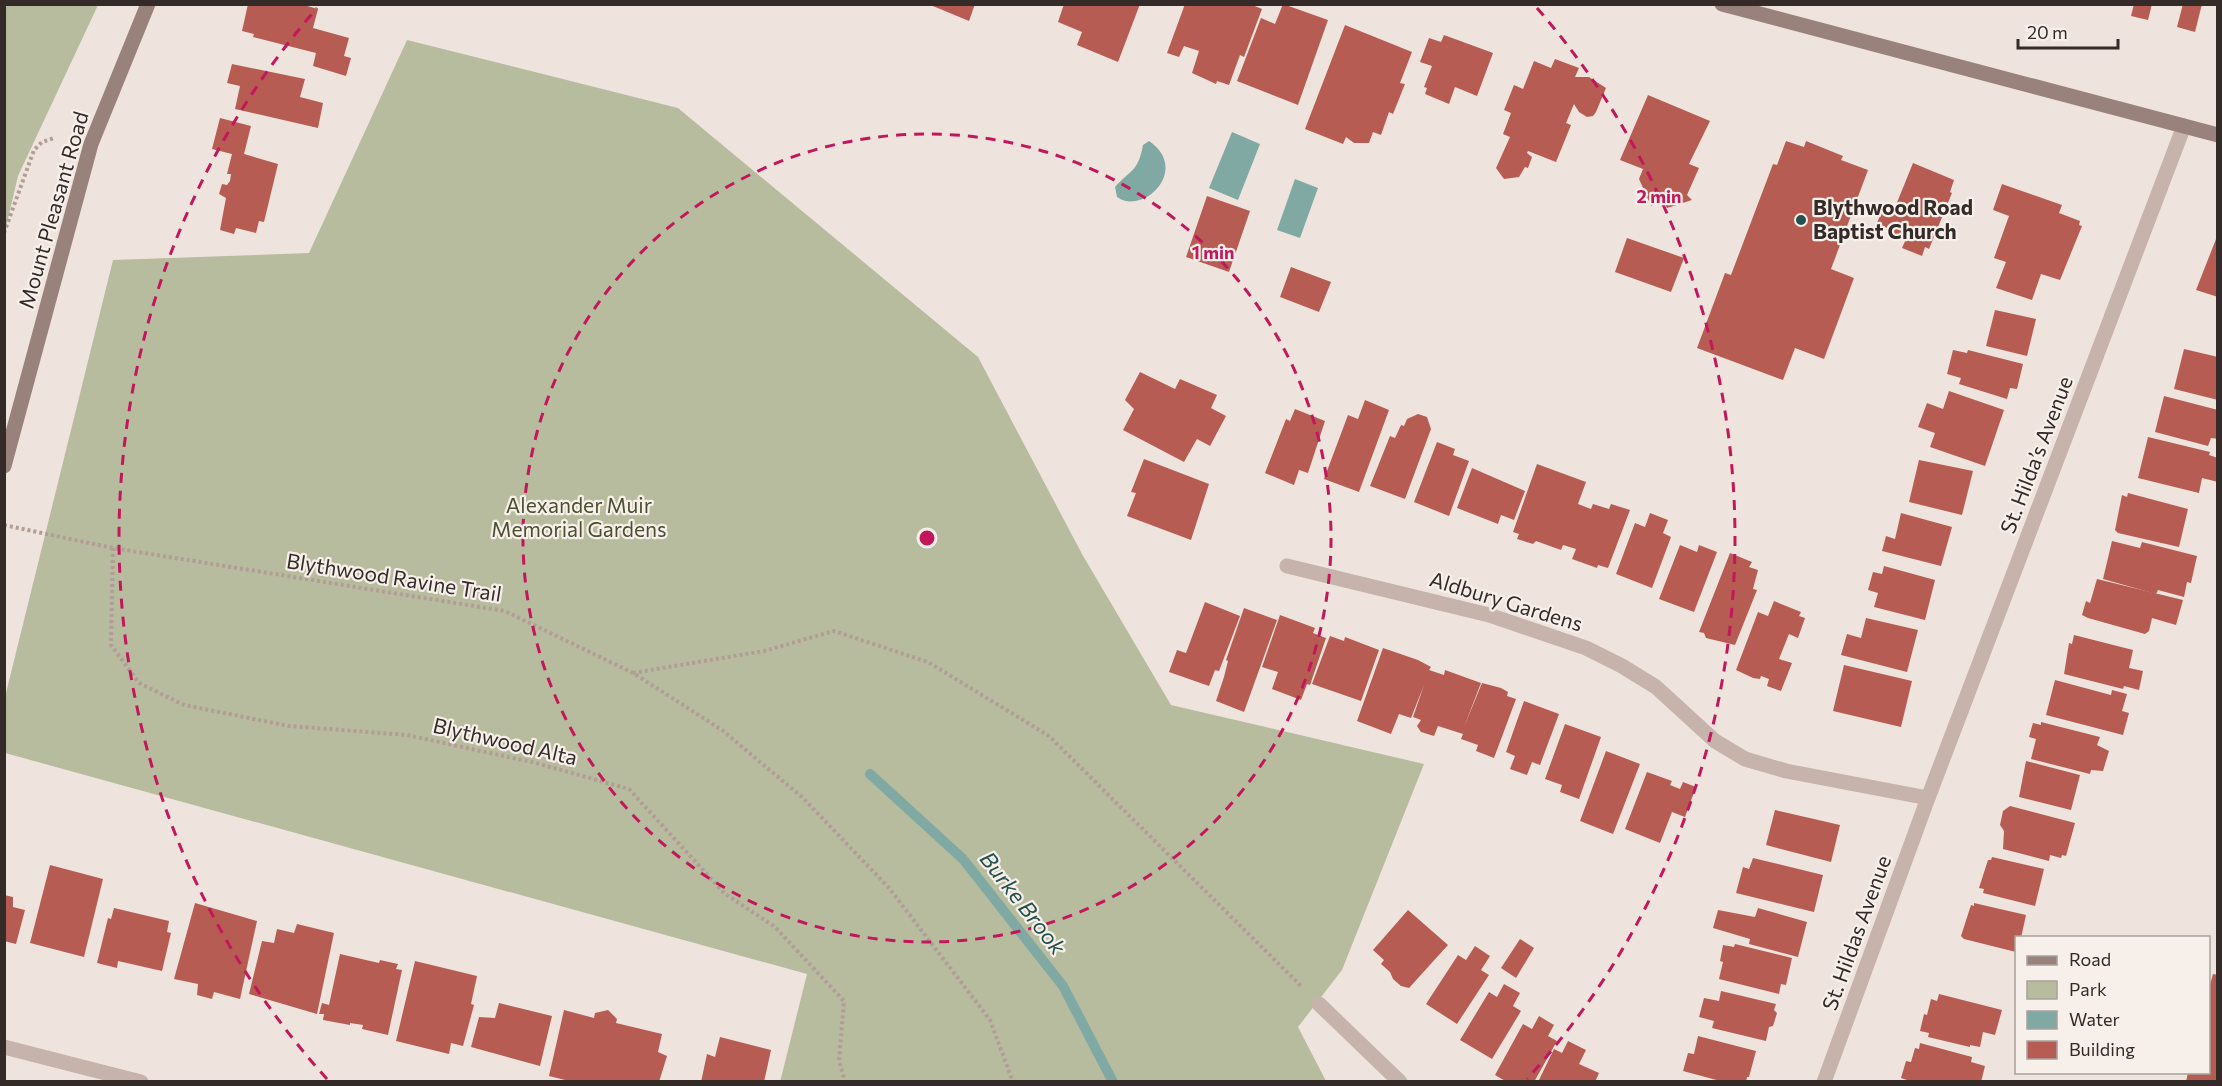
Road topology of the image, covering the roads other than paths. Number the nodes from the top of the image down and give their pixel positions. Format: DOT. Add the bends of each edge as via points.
graph roads {
  1 [pos="148,4"];
  2 [pos="1722,4"];
  3 [pos="1744,7"];
  4 [pos="2184,126"];
  5 [pos="2217,135"];
  6 [pos="4,466"];
  7 [pos="1287,566"];
  8 [pos="1928,798"];
  9 [pos="1319,1004"];
  10 [pos="4,1047"];
  11 [pos="141,1082"];
  12 [pos="1400,1082"];
  13 [pos="1824,1082"];
  1 -- 6 [label="street, Mount Pleasant Road" via="91,144"];
  2 -- 3 [label="street"];
  3 -- 4 [label="street"];
  4 -- 5 [label="street"];
  4 -- 8 [label="street, St. Hilda’s Avenue"];
  7 -- 8 [label="street, Aldbury Gardens" via="1489,615 1586,648 1656,687 1715,741 1745,759 1786,771"];
  8 -- 13 [label="street, St. Hildas Avenue"];
  9 -- 12 [label="street"];
  10 -- 11 [label="street"];
}
